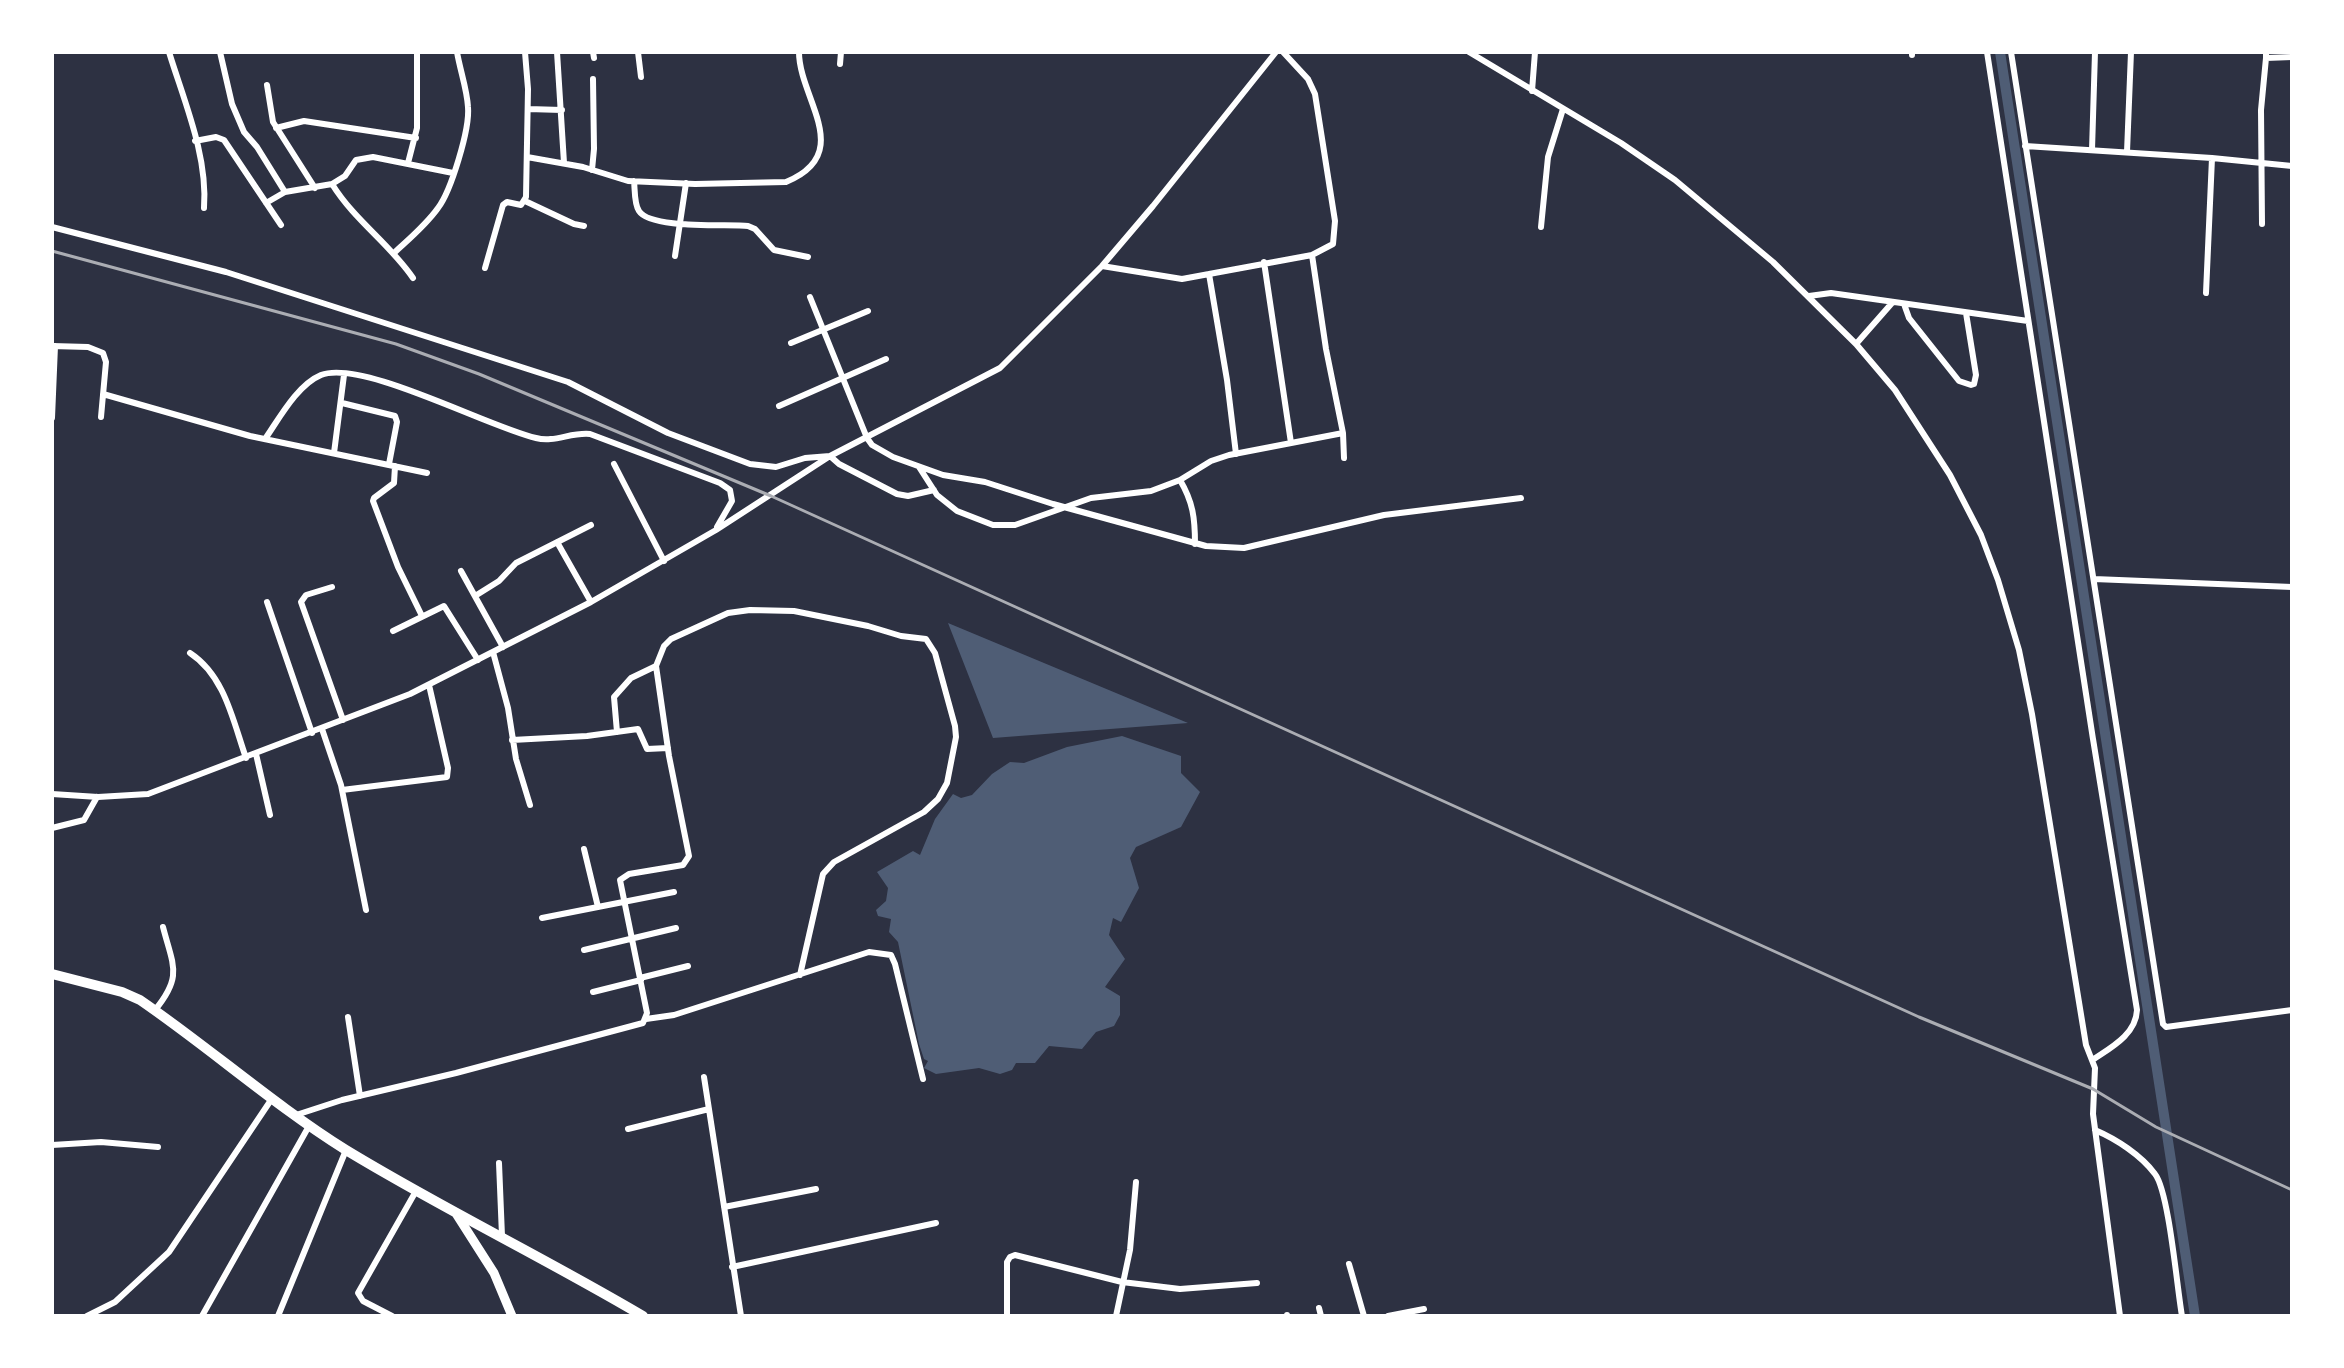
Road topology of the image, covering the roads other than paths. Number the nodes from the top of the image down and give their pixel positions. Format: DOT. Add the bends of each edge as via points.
graph roads {
  1 [pos="169,52"];
  2 [pos="220,52"];
  3 [pos="417,52"];
  4 [pos="457,52"];
  5 [pos="525,52"];
  6 [pos="557,52"];
  7 [pos="638,52"];
  8 [pos="799,52"];
  9 [pos="841,52"];
  10 [pos="1276,52"];
  11 [pos="1283,52"];
  12 [pos="1469,52"];
  13 [pos="1535,52"];
  14 [pos="1987,52"];
  15 [pos="2011,52"];
  16 [pos="2095,52"];
  17 [pos="2131,52"];
  18 [pos="2266,55"];
  19 [pos="2292,57"];
  20 [pos="840,64"];
  21 [pos="641,77"];
  22 [pos="593,79"];
  23 [pos="267,85"];
  24 [pos="1532,91"];
  25 [pos="528,109"];
  26 [pos="1563,109"];
  27 [pos="562,110"];
  28 [pos="276,128"];
  29 [pos="416,138"];
  30 [pos="195,141"];
  31 [pos="2025,146"];
  32 [pos="2092,150"];
  33 [pos="2127,152"];
  34 [pos="527,157"];
  35 [pos="2212,158"];
  36 [pos="408,163"];
  37 [pos="564,163"];
  38 [pos="2261,163"];
  39 [pos="2292,166"];
  40 [pos="592,170"];
  41 [pos="453,173"];
  42 [pos="634,181"];
  43 [pos="686,183"];
  44 [pos="332,184"];
  45 [pos="315,188"];
  46 [pos="285,192"];
  47 [pos="525,201"];
  48 [pos="266,203"];
  49 [pos="204,208"];
  50 [pos="681,223"];
  51 [pos="2262,224"];
  52 [pos="281,225"];
  53 [pos="584,226"];
  54 [pos="52,227"];
  55 [pos="1541,227"];
  56 [pos="394,253"];
  57 [pos="1312,255"];
  58 [pos="675,256"];
  59 [pos="808,257"];
  60 [pos="1264,262"];
  61 [pos="1102,266"];
  62 [pos="485,268"];
  63 [pos="1209,274"];
  64 [pos="413,278"];
  65 [pos="2206,293"];
  66 [pos="1809,296"];
  67 [pos="810,297"];
  68 [pos="1892,303"];
  69 [pos="1904,304"];
  70 [pos="868,311"];
  71 [pos="1966,313"];
  72 [pos="2028,321"];
  73 [pos="824,330"];
  74 [pos="791,343"];
  75 [pos="1856,344"];
  76 [pos="54,346"];
  77 [pos="886,359"];
  78 [pos="344,375"];
  79 [pos="843,377"];
  80 [pos="103,394"];
  81 [pos="342,403"];
  82 [pos="779,406"];
  83 [pos="101,417"];
  84 [pos="52,418"];
  85 [pos="1343,433"];
  86 [pos="867,438"];
  87 [pos="265,439"];
  88 [pos="1291,443"];
  89 [pos="334,453"];
  90 [pos="1236,454"];
  91 [pos="830,456"];
  92 [pos="1344,458"];
  93 [pos="614,464"];
  94 [pos="392,465"];
  95 [pos="919,467"];
  96 [pos="427,473"];
  97 [pos="1180,480"];
  98 [pos="934,490"];
  99 [pos="1521,498"];
  100 [pos="1062,507"];
  101 [pos="591,525"];
  102 [pos="716,530"];
  103 [pos="557,542"];
  104 [pos="1195,544"];
  105 [pos="664,561"];
  106 [pos="461,571"];
  107 [pos="2094,579"];
  108 [pos="332,587"];
  109 [pos="2292,587"];
  110 [pos="475,596"];
  111 [pos="267,602"];
  112 [pos="591,602"];
  113 [pos="422,616"];
  114 [pos="393,631"];
  115 [pos="503,647"];
  116 [pos="493,652"];
  117 [pos="190,653"];
  118 [pos="478,660"];
  119 [pos="656,666"];
  120 [pos="429,685"];
  121 [pos="343,720"];
  122 [pos="322,729"];
  123 [pos="617,732"];
  124 [pos="312,733"];
  125 [pos="512,740"];
  126 [pos="668,748"];
  127 [pos="256,754"];
  128 [pos="246,758"];
  129 [pos="342,790"];
  130 [pos="52,794"];
  131 [pos="97,797"];
  132 [pos="530,805"];
  133 [pos="270,815"];
  134 [pos="52,828"];
  135 [pos="584,849"];
  136 [pos="674,892"];
  137 [pos="624,901"];
  138 [pos="598,907"];
  139 [pos="366,910"];
  140 [pos="542,918"];
  141 [pos="163,927"];
  142 [pos="676,928"];
  143 [pos="632,938"];
  144 [pos="584,950"];
  145 [pos="688,966"];
  146 [pos="52,974"];
  147 [pos="800,975"];
  148 [pos="640,979"];
  149 [pos="593,992"];
  150 [pos="155,1010"];
  151 [pos="2292,1010"];
  152 [pos="348,1017"];
  153 [pos="646,1019"];
  154 [pos="2094,1059"];
  155 [pos="704,1077"];
  156 [pos="923,1079"];
  157 [pos="360,1096"];
  158 [pos="271,1100"];
  159 [pos="709,1109"];
  160 [pos="293,1116"];
  161 [pos="309,1126"];
  162 [pos="628,1129"];
  163 [pos="2095,1130"];
  164 [pos="52,1145"];
  165 [pos="158,1147"];
  166 [pos="346,1150"];
  167 [pos="499,1163"];
  168 [pos="1136,1182"];
  169 [pos="816,1189"];
  170 [pos="416,1191"];
  171 [pos="724,1207"];
  172 [pos="457,1215"];
  173 [pos="936,1223"];
  174 [pos="502,1236"];
  175 [pos="1349,1264"];
  176 [pos="732,1267"];
  177 [pos="1122,1282"];
  178 [pos="1257,1283"];
  179 [pos="1424,1309"];
  180 [pos="380,1313"];
  181 [pos="87,1316"];
  182 [pos="202,1316"];
  183 [pos="278,1316"];
  184 [pos="392,1316"];
  185 [pos="512,1316"];
  186 [pos="643,1316"];
  187 [pos="741,1316"];
  188 [pos="1007,1316"];
  189 [pos="1116,1316"];
  190 [pos="1364,1316"];
  191 [pos="1388,1316"];
  192 [pos="2120,1316"];
  193 [pos="2182,1316"];
  1 -- 30 [label="street"];
  2 -- 46 [label="street" via="244,132"];
  3 -- 29 [label="street"];
  4 -- 41 [label="street" via="468,117"];
  5 -- 25 [label="street"];
  6 -- 27 [label="street"];
  7 -- 21 [label="street"];
  8 -- 43 [label="street" via="821,124 818,152 810,165 786,182"];
  9 -- 20 [label="street"];
  10 -- 61 [label="street"];
  11 -- 57 [label="street" via="1315,94 1335,221 1333,244"];
  12 -- 24 [label="street"];
  13 -- 24 [label="street"];
  14 -- 72 [label="street"];
  15 -- 31 [label="street"];
  16 -- 32 [label="street"];
  17 -- 33 [label="street"];
  18 -- 19 [label="street"];
  18 -- 38 [label="street"];
  22 -- 40 [label="street"];
  23 -- 28 [label="street"];
  24 -- 26 [label="street"];
  25 -- 27 [label="street"];
  25 -- 34 [label="street"];
  26 -- 55 [label="street" via="1551,143"];
  26 -- 66 [label="street" via="1675,180"];
  27 -- 37 [label="street"];
  28 -- 29 [label="street" via="304,121"];
  28 -- 45 [label="street"];
  29 -- 36 [label="street"];
  30 -- 48 [label="street" via="221,137"];
  30 -- 49 [label="street"];
  31 -- 32 [label="street"];
  31 -- 107 [label="street"];
  32 -- 33 [label="street"];
  33 -- 35 [label="street"];
  34 -- 37 [label="street"];
  34 -- 47 [label="street"];
  35 -- 38 [label="street"];
  35 -- 65 [label="street"];
  36 -- 41 [label="street"];
  36 -- 44 [label="street" via="361,159"];
  37 -- 40 [label="street"];
  38 -- 39 [label="street"];
  38 -- 51 [label="street"];
  40 -- 42 [label="street"];
  41 -- 56 [label="street" via="438,208"];
  42 -- 43 [label="street"];
  42 -- 50 [label="street" via="640,214 663,224"];
  43 -- 50 [label="street"];
  44 -- 45 [label="street"];
  44 -- 56 [label="street" via="363,226"];
  45 -- 46 [label="street"];
  46 -- 48 [label="street"];
  47 -- 53 [label="street"];
  47 -- 62 [label="street" via="503,205"];
  48 -- 52 [label="street"];
  50 -- 58 [label="street"];
  50 -- 59 [label="street" via="748,226 774,250"];
  54 -- 91 [label="street" via="226,272 568,382 668,433 750,464 776,467"];
  56 -- 64 [label="street"];
  57 -- 60 [label="street"];
  57 -- 85 [label="street"];
  60 -- 63 [label="street"];
  60 -- 88 [label="street"];
  61 -- 63 [label="street" via="1182,279"];
  61 -- 86 [label="street" via="1000,368"];
  63 -- 90 [label="street"];
  66 -- 68 [label="street" via="1831,293"];
  66 -- 75 [label="street"];
  67 -- 73 [label="street"];
  68 -- 69 [label="street"];
  68 -- 75 [label="street"];
  69 -- 71 [label="street"];
  69 -- 71 [label="street" via="1909,318 1959,381 1971,385 1976,375"];
  70 -- 73 [label="street"];
  71 -- 72 [label="street"];
  72 -- 154 [label="street" via="2137,1010 2127,1035"];
  73 -- 74 [label="street"];
  73 -- 79 [label="street"];
  75 -- 154 [label="street" via="1895,390 1950,475 1998,580 2030,701 2086,1045"];
  76 -- 80 [label="street" via="103,353"];
  76 -- 84 [label="street"];
  77 -- 79 [label="street"];
  78 -- 81 [label="street"];
  78 -- 87 [label="street" via="329,373 311,381"];
  78 -- 102 [label="street" via="405,388 541,440 590,434 720,483 730,490 732,501"];
  79 -- 82 [label="street"];
  79 -- 86 [label="street"];
  80 -- 83 [label="street"];
  80 -- 87 [label="street"];
  81 -- 89 [label="street"];
  81 -- 94 [label="street" via="395,416"];
  85 -- 88 [label="street"];
  85 -- 92 [label="street"];
  86 -- 91 [label="street"];
  86 -- 95 [label="street"];
  87 -- 89 [label="street"];
  88 -- 90 [label="street"];
  89 -- 94 [label="street"];
  90 -- 97 [label="street" via="1211,461"];
  91 -- 98 [label="street" via="897,494"];
  91 -- 102 [label="street"];
  93 -- 105 [label="street"];
  94 -- 96 [label="street"];
  94 -- 113 [label="street" via="394,483 373,501"];
  95 -- 98 [label="street"];
  95 -- 100 [label="street"];
  97 -- 100 [label="street" via="1151,491"];
  97 -- 104 [label="street" via="1196,514"];
  98 -- 100 [label="street" via="957,511 993,525 1015,525"];
  99 -- 104 [label="street" via="1384,515 1244,548"];
  100 -- 104 [label="street"];
  101 -- 103 [label="street"];
  102 -- 105 [label="street"];
  103 -- 110 [label="street" via="516,563"];
  103 -- 112 [label="street"];
  105 -- 112 [label="street"];
  106 -- 110 [label="street"];
  107 -- 109 [label="street"];
  107 -- 151 [label="street" via="2163,1024 2188,1026"];
  108 -- 121 [label="street" via="306,595 301,602"];
  110 -- 115 [label="street"];
  111 -- 124 [label="street"];
  112 -- 115 [label="street"];
  113 -- 114 [label="street"];
  113 -- 118 [label="street" via="444,606"];
  115 -- 116 [label="street"];
  116 -- 118 [label="street"];
  116 -- 125 [label="street"];
  117 -- 128 [label="street" via="219,683"];
  118 -- 120 [label="street"];
  119 -- 123 [label="street" via="631,678 614,697"];
  119 -- 126 [label="street"];
  119 -- 147 [label="street" via="671,639 728,613 750,610 794,611 931,644 955,726 947,783 924,812 834,862 823,874"];
  120 -- 121 [label="street"];
  120 -- 129 [label="street" via="447,777"];
  121 -- 122 [label="street"];
  122 -- 124 [label="street"];
  122 -- 129 [label="street"];
  123 -- 125 [label="street"];
  123 -- 126 [label="street" via="640,729 647,749"];
  124 -- 127 [label="street"];
  125 -- 132 [label="street"];
  126 -- 137 [label="street" via="688,860 623,876"];
  127 -- 128 [label="street"];
  127 -- 133 [label="street"];
  128 -- 131 [label="street" via="148,794"];
  129 -- 139 [label="street"];
  130 -- 131 [label="street"];
  131 -- 134 [label="street" via="82,821"];
  135 -- 138 [label="street"];
  136 -- 137 [label="street"];
  137 -- 138 [label="street"];
  137 -- 143 [label="street"];
  138 -- 140 [label="street"];
  141 -- 150 [label="street" via="174,981"];
  142 -- 143 [label="street"];
  143 -- 144 [label="street"];
  143 -- 148 [label="street"];
  145 -- 148 [label="street"];
  146 -- 150 [label="highway" via="122,992"];
  147 -- 153 [label="street"];
  147 -- 156 [label="street" via="869,952 891,955"];
  148 -- 149 [label="street"];
  148 -- 153 [label="street"];
  150 -- 158 [label="highway"];
  152 -- 157 [label="street"];
  153 -- 157 [label="street" via="625,1029"];
  154 -- 163 [label="street"];
  155 -- 159 [label="street"];
  157 -- 160 [label="street"];
  158 -- 160 [label="highway"];
  158 -- 181 [label="street" via="169,1252 115,1302"];
  159 -- 162 [label="street"];
  159 -- 171 [label="street"];
  160 -- 161 [label="highway"];
  161 -- 166 [label="highway"];
  161 -- 182 [label="street"];
  163 -- 192 [label="street"];
  163 -- 193 [label="street" via="2118,1141 2157,1175"];
  164 -- 165 [label="street"];
  166 -- 170 [label="highway"];
  166 -- 183 [label="street"];
  167 -- 174 [label="street"];
  168 -- 177 [label="street"];
  169 -- 171 [label="street"];
  170 -- 172 [label="highway"];
  170 -- 180 [label="street" via="358,1293"];
  171 -- 176 [label="street"];
  172 -- 174 [label="highway"];
  172 -- 185 [label="main road" via="494,1273"];
  173 -- 176 [label="street"];
  174 -- 186 [label="highway"];
  175 -- 190 [label="street"];
  176 -- 187 [label="street"];
  177 -- 178 [label="street" via="1180,1289"];
  177 -- 188 [label="street" via="1015,1255 1007,1262"];
  177 -- 189 [label="street"];
  179 -- 191 [label="street"];
  180 -- 184 [label="street"];
}
